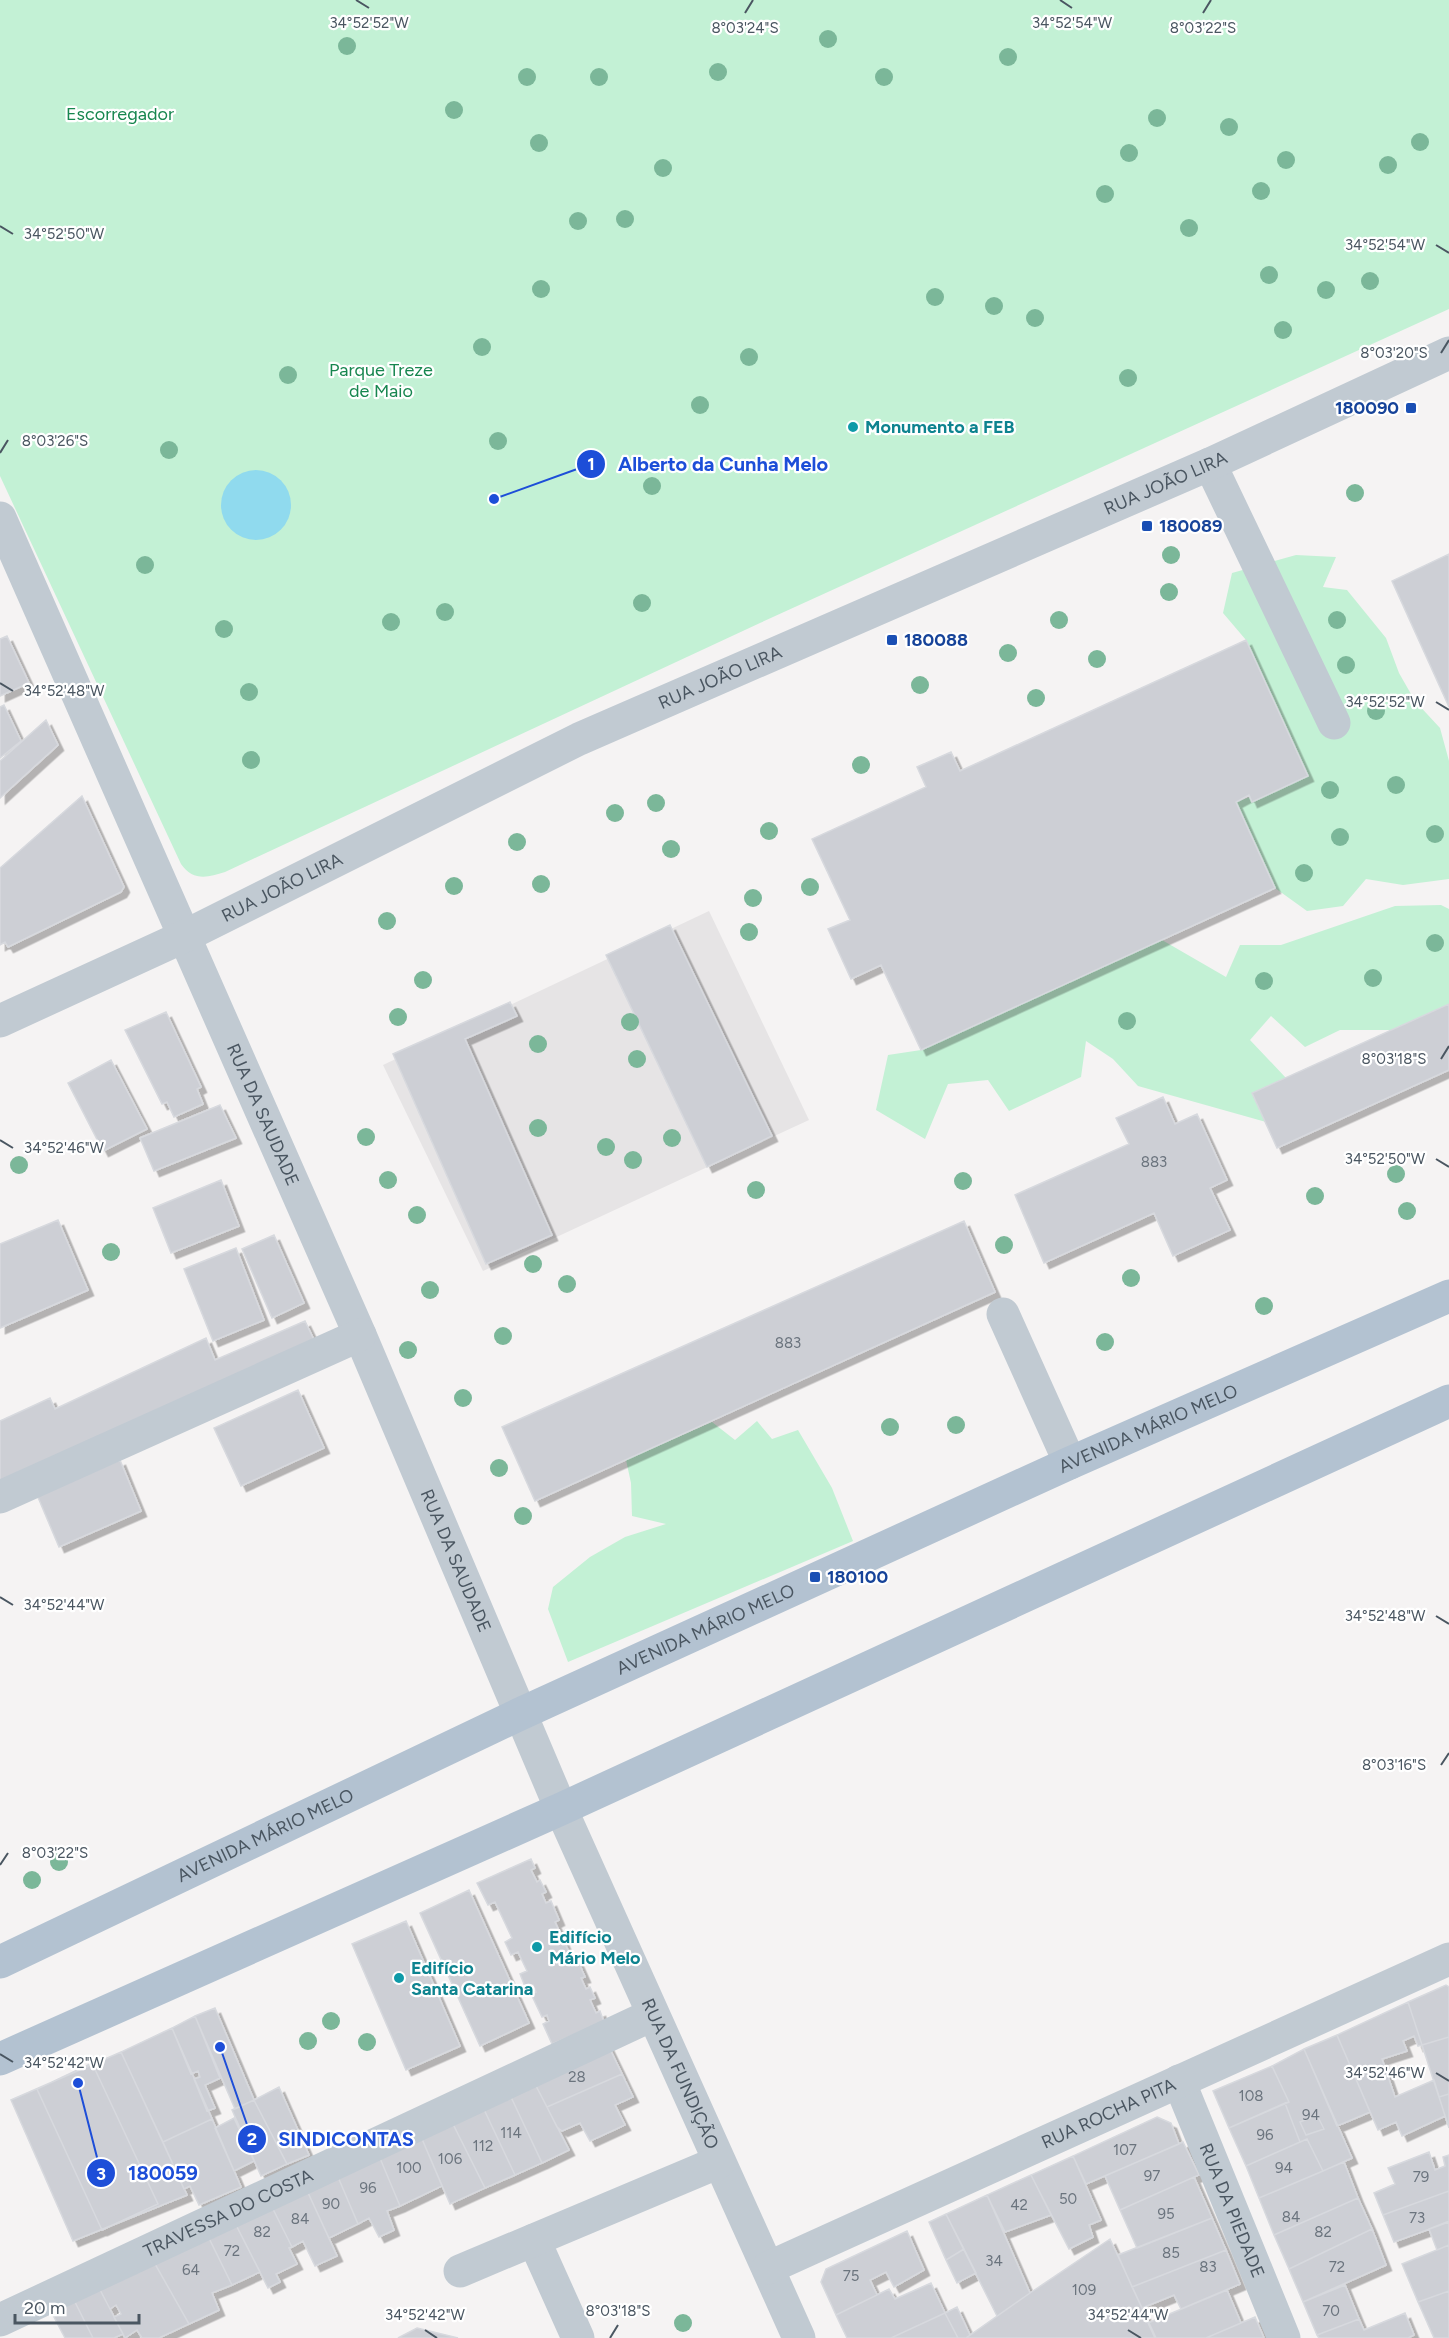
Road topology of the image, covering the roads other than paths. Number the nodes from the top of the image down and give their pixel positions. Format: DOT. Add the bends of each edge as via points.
graph roads {
  1 [pos="1449,353"];
  2 [pos="1210,464"];
  3 [pos="0,518"];
  4 [pos="1334,723"];
  5 [pos="185,936"];
  6 [pos="0,1021"];
  7 [pos="1449,1296"];
  8 [pos="1003,1314"];
  9 [pos="360,1335"];
  10 [pos="1449,1401"];
  11 [pos="1070,1463"];
  12 [pos="0,1497"];
  13 [pos="520,1714"];
  14 [pos="561,1809"];
  15 [pos="1449,1959"];
  16 [pos="0,1962"];
  17 [pos="652,2014"];
  18 [pos="0,2059"];
  19 [pos="1179,2081"];
  20 [pos="719,2162"];
  21 [pos="534,2240"];
  22 [pos="768,2268"];
  23 [pos="460,2271"];
  24 [pos="0,2320"];
  25 [pos="578,2338"];
  26 [pos="799,2338"];
  27 [pos="1284,2338"];
  1 -- 2 [label="street, RUA JOÃO LIRA"];
  2 -- 4 [label="street"];
  2 -- 5 [label="street, RUA JOÃO LIRA" via="579,739"];
  3 -- 5 [label="street, RUA DA SAUDADE"];
  5 -- 6 [label="street, RUA JOÃO LIRA"];
  5 -- 9 [label="street, RUA DA SAUDADE"];
  7 -- 11 [label="main road, AVENIDA MÁRIO MELO"];
  8 -- 11 [label="street"];
  9 -- 12 [label="street"];
  9 -- 13 [label="street, RUA DA SAUDADE"];
  10 -- 14 [label="main road"];
  11 -- 13 [label="main road, AVENIDA MÁRIO MELO"];
  13 -- 14 [label="street, RUA DA SAUDADE"];
  13 -- 16 [label="main road, AVENIDA MÁRIO MELO"];
  14 -- 17 [label="street, RUA DA FUNDIÇÃO"];
  14 -- 18 [label="main road"];
  15 -- 19 [label="street, RUA ROCHA PITA"];
  17 -- 20 [label="street, RUA DA FUNDIÇÃO"];
  17 -- 24 [label="street, TRAVESSA DO COSTA"];
  19 -- 22 [label="street, RUA ROCHA PITA"];
  19 -- 27 [label="street, RUA DA PIEDADE"];
  20 -- 21 [label="street"];
  20 -- 22 [label="street, RUA DA FUNDIÇÃO"];
  21 -- 23 [label="street"];
  21 -- 25 [label="street"];
  22 -- 26 [label="street, RUA DA FUNDIÇÃO"];
}
